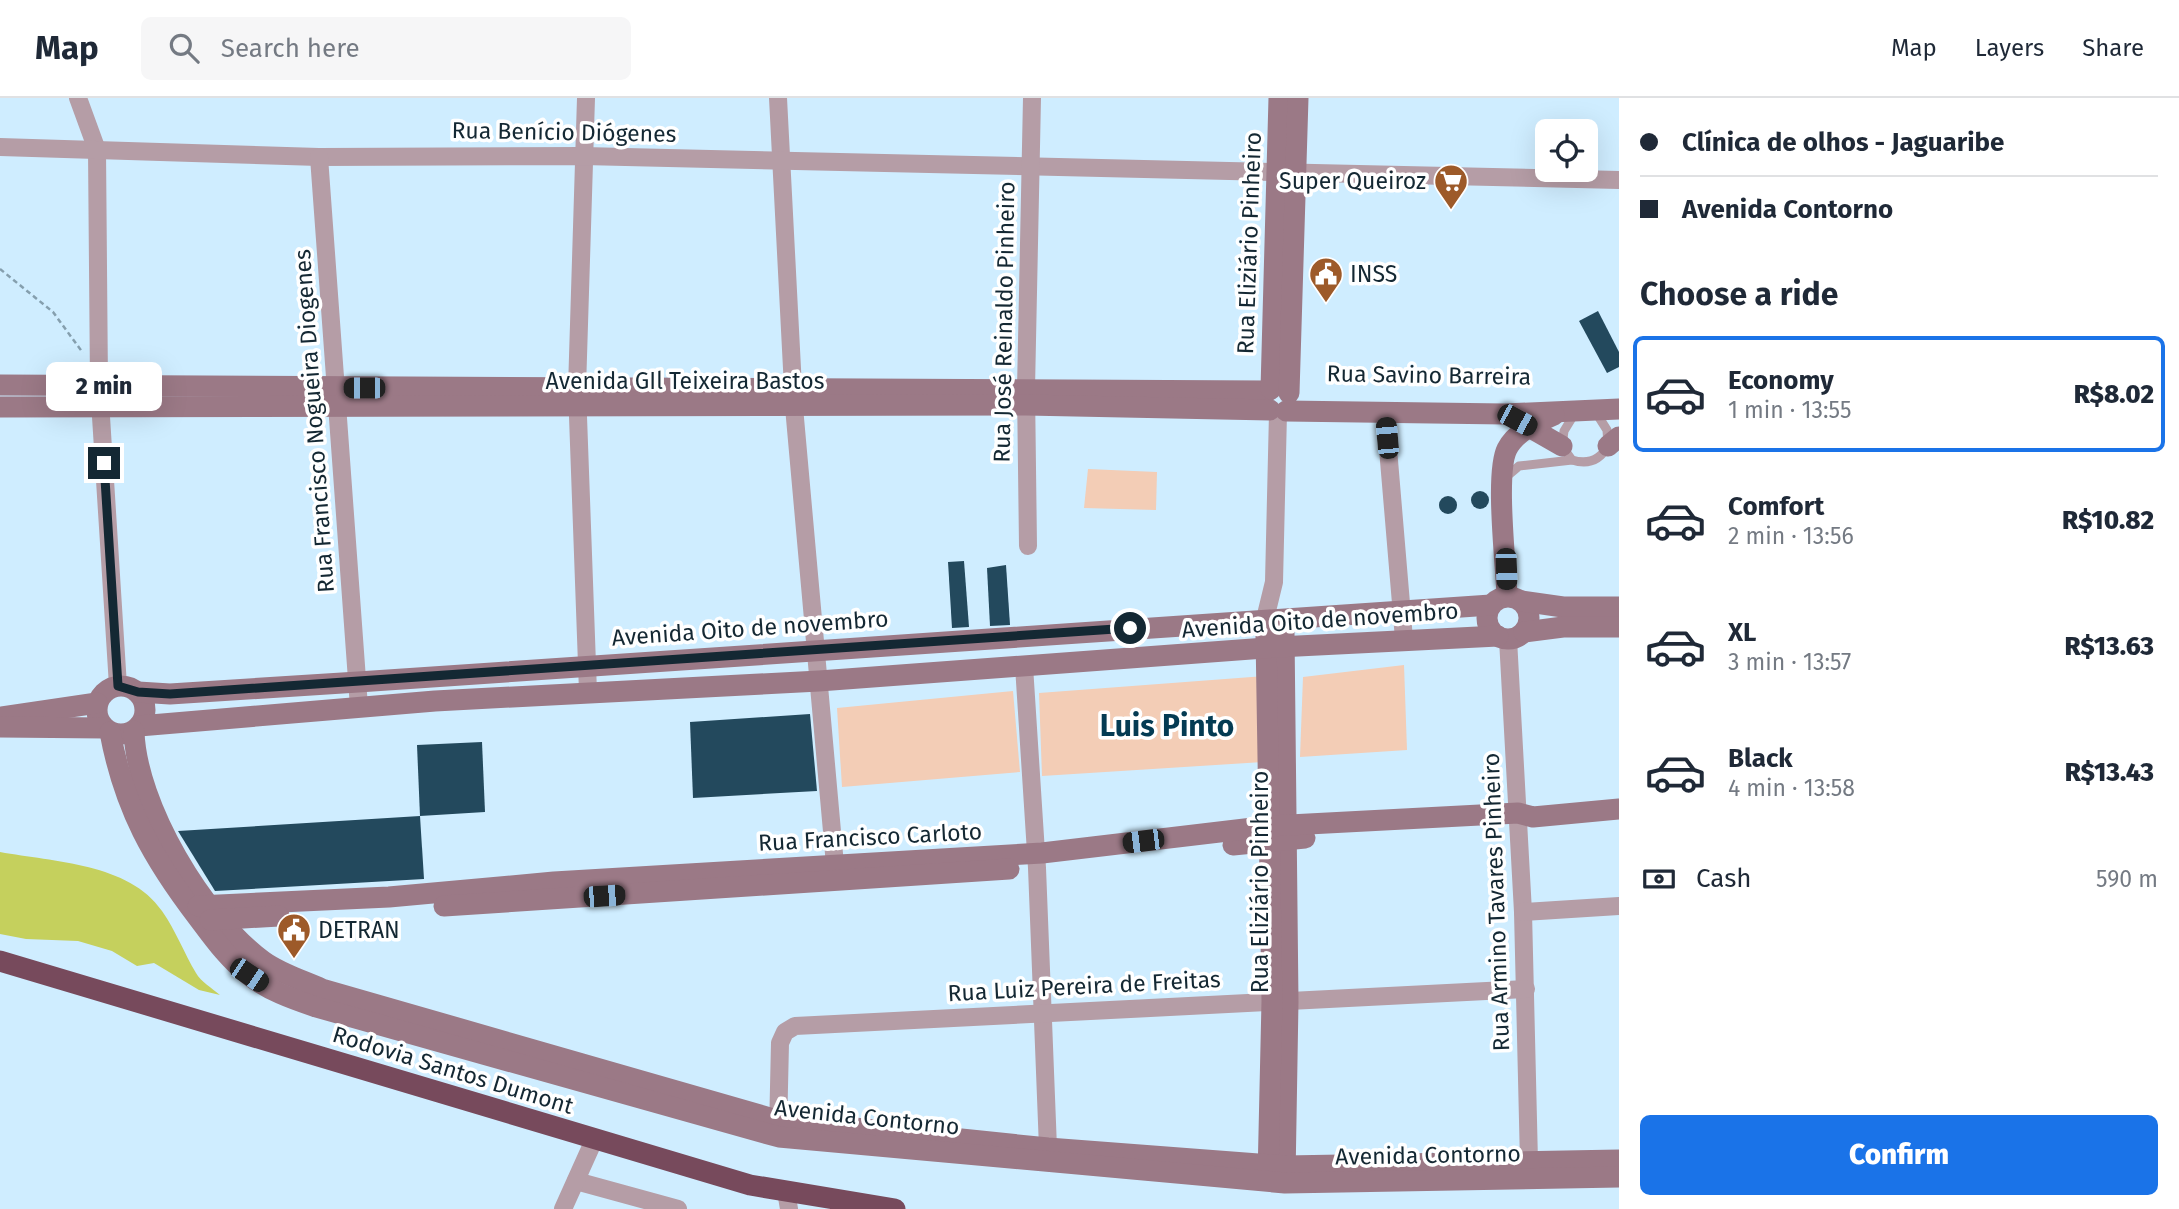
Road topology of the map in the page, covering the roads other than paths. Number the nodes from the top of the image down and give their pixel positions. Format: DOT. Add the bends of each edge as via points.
graph roads {
  1 [pos="78,98"];
  2 [pos="586,98"];
  3 [pos="778,98"];
  4 [pos="1032,98"];
  5 [pos="1279,98"];
  6 [pos="1298,98"];
  7 [pos="0,147"];
  8 [pos="97,150"];
  9 [pos="583,156"];
  10 [pos="319,157"];
  11 [pos="781,160"];
  12 [pos="1031,166"];
  13 [pos="1287,173"];
  14 [pos="1619,180"];
  15 [pos="99,381"];
  16 [pos="0,385"];
  17 [pos="338,397"];
  18 [pos="1026,397"];
  19 [pos="794,398"];
  20 [pos="577,399"];
  21 [pos="1279,401"];
  22 [pos="0,407"];
  23 [pos="100,408"];
  24 [pos="1619,409"];
  25 [pos="1579,410"];
  26 [pos="1385,413"];
  27 [pos="1505,414"];
  28 [pos="1530,427"];
  29 [pos="1614,442"];
  30 [pos="1567,453"];
  31 [pos="1502,481"];
  32 [pos="1028,546"];
  33 [pos="1507,601"];
  34 [pos="1619,607"];
  35 [pos="1402,611"];
  36 [pos="1273,618"];
  37 [pos="1619,627"];
  38 [pos="1510,636"];
  39 [pos="995,638"];
  40 [pos="1404,639"];
  41 [pos="1277,648"];
  42 [pos="815,650"];
  43 [pos="674,659"];
  44 [pos="587,664"];
  45 [pos="1024,666"];
  46 [pos="998,668"];
  47 [pos="433,675"];
  48 [pos="819,681"];
  49 [pos="358,682"];
  50 [pos="677,688"];
  51 [pos="128,689"];
  52 [pos="588,692"];
  53 [pos="435,701"];
  54 [pos="97,703"];
  55 [pos="359,707"];
  56 [pos="0,717"];
  57 [pos="0,727"];
  58 [pos="137,729"];
  59 [pos="107,730"];
  60 [pos="1619,809"];
  61 [pos="1523,818"];
  62 [pos="1278,833"];
  63 [pos="1037,860"];
  64 [pos="836,873"];
  65 [pos="1619,906"];
  66 [pos="1523,912"];
  67 [pos="205,913"];
  68 [pos="0,961"];
  69 [pos="1526,989"];
  70 [pos="1280,1001"];
  71 [pos="1042,1013"];
  72 [pos="778,1129"];
  73 [pos="594,1140"];
  74 [pos="1048,1148"];
  75 [pos="1619,1160"];
  76 [pos="1529,1162"];
  77 [pos="1277,1174"];
  78 [pos="1619,1177"];
  79 [pos="576,1181"];
  80 [pos="787,1200"];
  81 [pos="563,1209"];
  82 [pos="678,1209"];
  83 [pos="895,1209"];
  1 -- 8 [label="street"];
  2 -- 9 [label="street"];
  3 -- 11 [label="street"];
  4 -- 12 [label="street, Rua José Reinaldo Pinheiro"];
  5 -- 13 [label="street, Rua Eliziário Pinheiro"];
  6 -- 13 [label="street, Rua Eliziário Pinheiro"];
  7 -- 8 [label="street, Rua Benício Diógenes"];
  8 -- 10 [label="street, Rua Benício Diógenes"];
  8 -- 15 [label="street"];
  9 -- 10 [label="street, Rua Benício Diógenes"];
  9 -- 11 [label="street, Rua Benício Diógenes"];
  9 -- 20 [label="street"];
  10 -- 17 [label="street, Rua Francisco Nogueira Diogenes"];
  11 -- 12 [label="street, Rua Benício Diógenes"];
  11 -- 19 [label="street"];
  12 -- 13 [label="street, Rua Benício Diógenes"];
  12 -- 18 [label="street, Rua José Reinaldo Pinheiro"];
  13 -- 14 [label="street, Rua Benício Diógenes"];
  13 -- 21 [label="street, Rua Eliziário Pinheiro"];
  15 -- 16 [label="street, Avenida GIl Teixeira Bastos"];
  15 -- 17 [label="street, Avenida GIl Teixeira Bastos"];
  15 -- 23 [label="street"];
  17 -- 20 [label="street, Avenida GIl Teixeira Bastos"];
  17 -- 23 [label="street, Avenida GIl Teixeira Bastos"];
  17 -- 49 [label="street, Rua Francisco Nogueira Diogenes"];
  18 -- 19 [label="street, Avenida GIl Teixeira Bastos"];
  18 -- 21 [label="street, Avenida GIl Teixeira Bastos"];
  18 -- 32 [label="street, Rua José Reinaldo Pinheiro"];
  19 -- 20 [label="street, Avenida GIl Teixeira Bastos"];
  19 -- 42 [label="street"];
  20 -- 44 [label="street"];
  21 -- 25 [label="street, Rua Savino Barreira" via="1527,401"];
  21 -- 26 [label="street, Rua Savino Barreira"];
  21 -- 36 [label="street, Rua Eliziário Pinheiro"];
  22 -- 23 [label="street, Avenida GIl Teixeira Bastos"];
  23 -- 51 [label="street"];
  24 -- 25 [label="street, Rua Savino Barreira"];
  25 -- 27 [label="street, Rua Savino Barreira"];
  25 -- 28 [label="street, Rua Savino Barreira"];
  25 -- 29 [label="lane" via="1607,430"];
  25 -- 30 [label="lane" via="1567,423"];
  26 -- 27 [label="street, Rua Savino Barreira"];
  26 -- 35 [label="street"];
  27 -- 28 [label="street"];
  28 -- 30 [label="street"];
  28 -- 31 [label="street, Rua Savino Barreira" via="1506,451"];
  29 -- 30 [label="lane" via="1597,459 1580,462"];
  30 -- 31 [label="lane" via="1519,466"];
  31 -- 33 [label="street, Rua Savino Barreira"];
  33 -- 34 [label="street, Avenida Oito de novembro"];
  33 -- 35 [label="street, Avenida Oito de novembro"];
  33 -- 38 [label="street" via="1529,613"];
  33 -- 38 [label="street" via="1487,618 1492,632"];
  35 -- 36 [label="street, Avenida Oito de novembro"];
  35 -- 40 [label="street"];
  36 -- 39 [label="street, Avenida Oito de novembro"];
  36 -- 41 [label="street, Rua Eliziário Pinheiro"];
  37 -- 38 [label="street, Avenida Oito de novembro" via="1563,627"];
  38 -- 40 [label="street, Avenida Oito de novembro"];
  38 -- 61 [label="street, Rua Armino Tavares Pinheiro"];
  39 -- 42 [label="street, Avenida Oito de novembro"];
  39 -- 46 [label="street"];
  40 -- 41 [label="street, Avenida Oito de novembro"];
  41 -- 45 [label="street, Avenida Oito de novembro"];
  41 -- 62 [label="street, Rua Eliziário Pinheiro"];
  42 -- 43 [label="street, Avenida Oito de novembro"];
  42 -- 48 [label="street"];
  43 -- 44 [label="street, Avenida Oito de novembro"];
  43 -- 50 [label="street"];
  44 -- 47 [label="street, Avenida Oito de novembro"];
  44 -- 52 [label="street"];
  45 -- 46 [label="street, Avenida Oito de novembro"];
  45 -- 63 [label="street"];
  46 -- 48 [label="street, Avenida Oito de novembro"];
  47 -- 49 [label="street, Avenida Oito de novembro"];
  47 -- 53 [label="street"];
  48 -- 50 [label="street, Avenida Oito de novembro"];
  48 -- 64 [label="street"];
  49 -- 51 [label="street, Avenida Oito de novembro" via="170,694"];
  49 -- 55 [label="street, Rua Francisco Nogueira Diogenes"];
  50 -- 52 [label="street, Avenida Oito de novembro"];
  51 -- 54 [label="street" via="105,691"];
  51 -- 58 [label="street" via="145,713"];
  52 -- 53 [label="street, Avenida Oito de novembro"];
  53 -- 55 [label="street, Avenida Oito de novembro"];
  54 -- 56 [label="street"];
  54 -- 59 [label="street" via="97,716"];
  55 -- 58 [label="street, Avenida Oito de novembro"];
  57 -- 59 [label="street"];
  58 -- 59 [label="street" via="126,734"];
  58 -- 67 [label="street, Avenida Contorno" via="141,777 154,814"];
  59 -- 67 [label="street, Avenida Contorno" via="133,815 166,875"];
  60 -- 61 [label="street, Rua Francisco Carloto"];
  61 -- 62 [label="street, Rua Francisco Carloto"];
  61 -- 66 [label="street, Rua Armino Tavares Pinheiro"];
  62 -- 63 [label="street, Rua Francisco Carloto"];
  62 -- 70 [label="street, Rua Eliziário Pinheiro"];
  63 -- 64 [label="street, Rua Francisco Carloto"];
  63 -- 71 [label="street"];
  64 -- 67 [label="street, Rua Francisco Carloto"];
  65 -- 66 [label="street"];
  66 -- 69 [label="street, Rua Armino Tavares Pinheiro"];
  67 -- 72 [label="street, Avenida Contorno" via="262,960 319,998"];
  68 -- 73 [label="highway, Rodovia Santos Dumont"];
  69 -- 70 [label="street, Rua Luiz Pereira de Freitas"];
  69 -- 76 [label="street, Rua Armino Tavares Pinheiro"];
  70 -- 71 [label="street, Rua Luiz Pereira de Freitas"];
  70 -- 77 [label="street, Rua Eliziário Pinheiro"];
  71 -- 72 [label="street, Rua Luiz Pereira de Freitas" via="795,1026 779,1042"];
  71 -- 74 [label="street"];
  72 -- 74 [label="street, Avenida Contorno"];
  72 -- 77 [label="street, Avenida Contorno"];
  73 -- 79 [label="street"];
  73 -- 80 [label="highway, Rodovia Santos Dumont"];
  74 -- 77 [label="street, Avenida Contorno"];
  75 -- 76 [label="street, Avenida Contorno"];
  76 -- 77 [label="street, Avenida Contorno"];
  77 -- 78 [label="street, Avenida Contorno"];
  79 -- 81 [label="street"];
  79 -- 82 [label="street"];
  80 -- 83 [label="highway, Rodovia Santos Dumont"];
}
